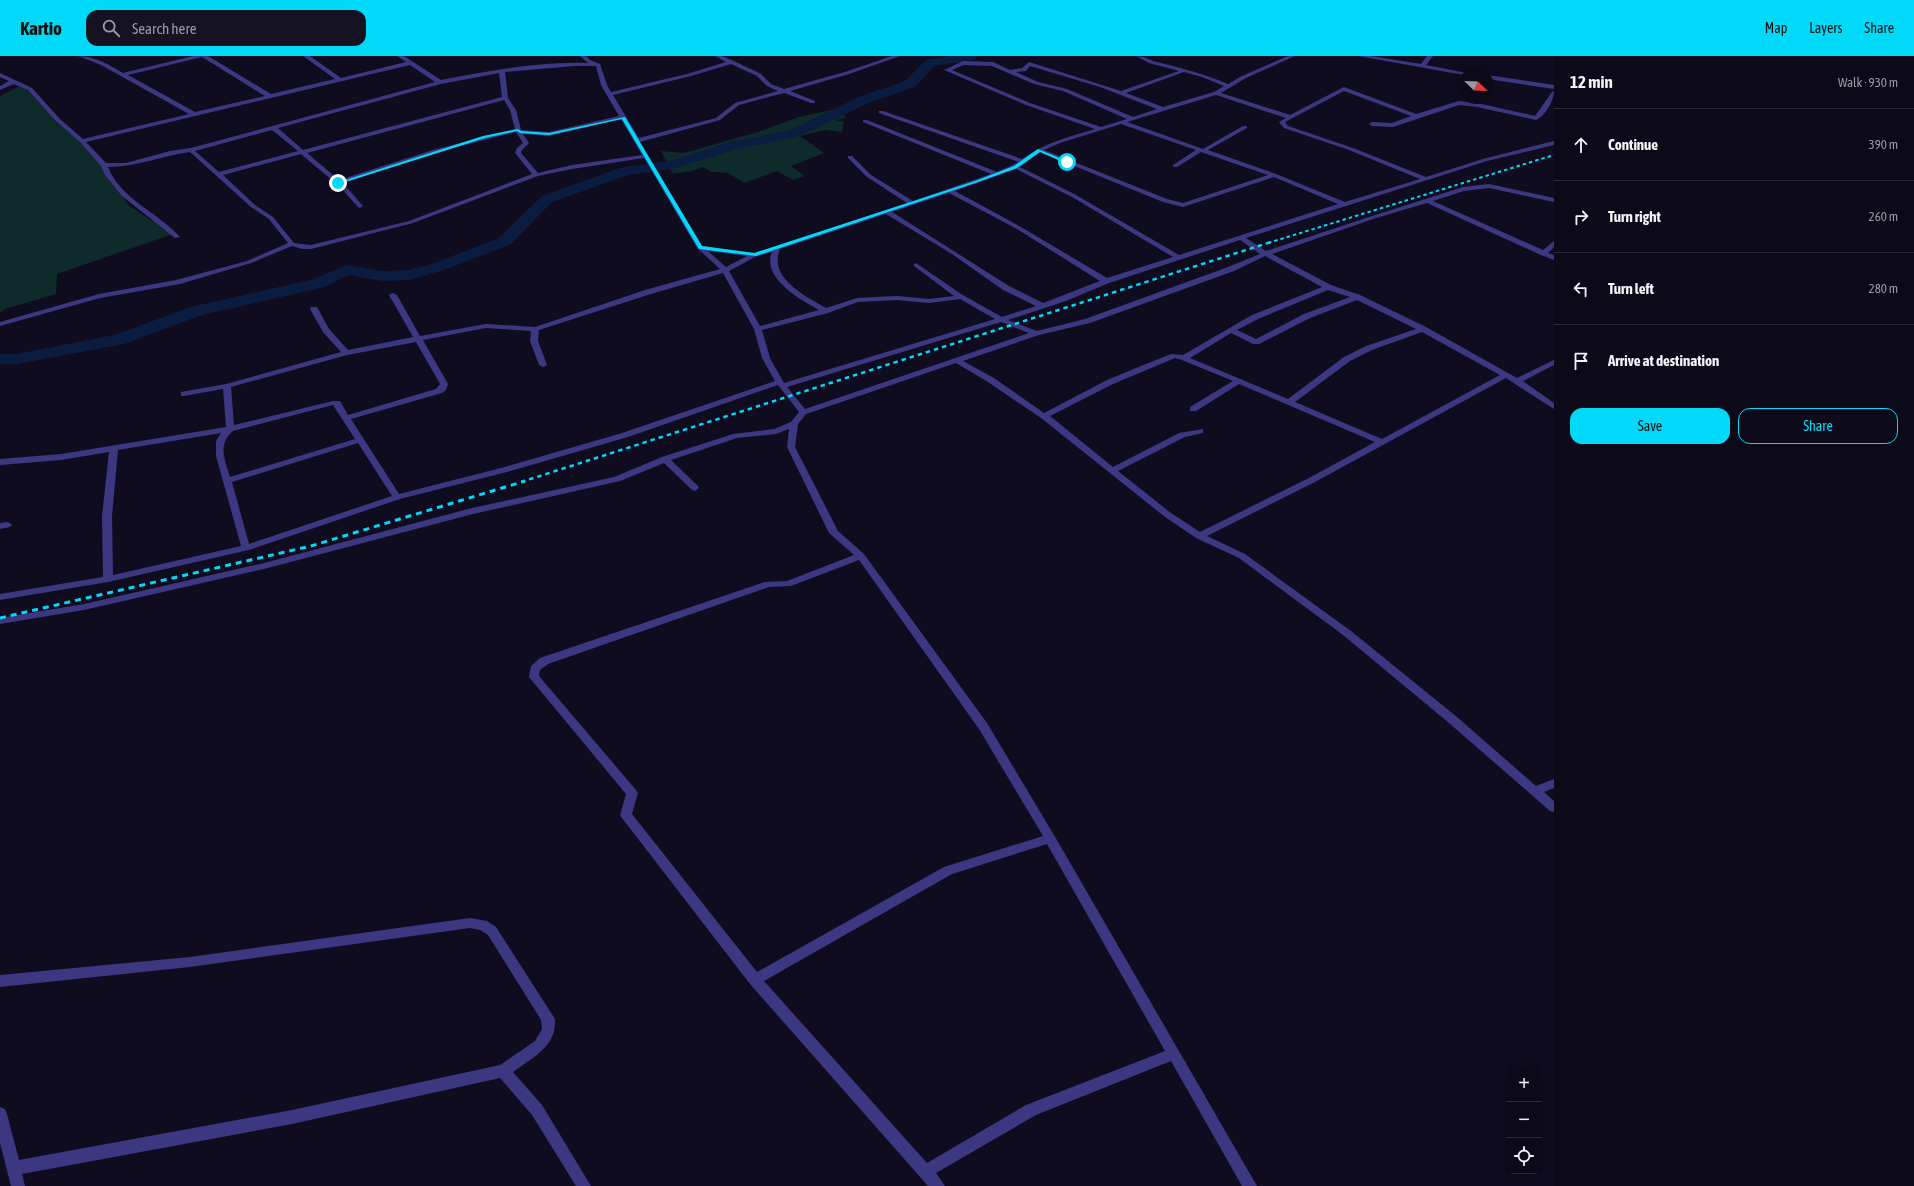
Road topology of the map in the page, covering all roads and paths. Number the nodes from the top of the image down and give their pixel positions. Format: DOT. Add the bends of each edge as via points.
graph roads {
  1 [pos="84,56"];
  2 [pos="200,56"];
  3 [pos="204,56"];
  4 [pos="306,56"];
  5 [pos="400,56"];
  6 [pos="583,56"];
  7 [pos="718,56"];
  8 [pos="897,56"];
  9 [pos="1139,56"];
  10 [pos="1292,56"];
  11 [pos="1361,56"];
  12 [pos="1430,56"];
  13 [pos="732,62"];
  14 [pos="410,63"];
  15 [pos="574,64"];
  16 [pos="598,66"];
  17 [pos="1423,66"];
  18 [pos="1008,71"];
  19 [pos="502,72"];
  20 [pos="1182,72"];
  21 [pos="1458,72"];
  22 [pos="0,75"];
  23 [pos="122,75"];
  24 [pos="1494,78"];
  25 [pos="340,79"];
  26 [pos="15,81"];
  27 [pos="440,82"];
  28 [pos="1228,86"];
  29 [pos="1554,87"];
  30 [pos="0,88"];
  31 [pos="785,91"];
  32 [pos="1121,93"];
  33 [pos="1216,93"];
  34 [pos="1554,93"];
  35 [pos="609,94"];
  36 [pos="270,96"];
  37 [pos="505,98"];
  38 [pos="813,102"];
  39 [pos="1162,109"];
  40 [pos="881,112"];
  41 [pos="194,114"];
  42 [pos="1416,116"];
  43 [pos="623,118"];
  44 [pos="1290,118"];
  45 [pos="1133,119"];
  46 [pos="864,121"];
  47 [pos="1120,122"];
  48 [pos="1372,124"];
  49 [pos="274,127"];
  50 [pos="1245,127"];
  51 [pos="1099,128"];
  52 [pos="519,131"];
  53 [pos="549,134"];
  54 [pos="82,141"];
  55 [pos="636,141"];
  56 [pos="526,143"];
  57 [pos="1554,143"];
  58 [pos="191,150"];
  59 [pos="1039,150"];
  60 [pos="1202,150"];
  61 [pos="303,154"];
  62 [pos="645,156"];
  63 [pos="850,157"];
  64 [pos="1024,162"];
  65 [pos="104,165"];
  66 [pos="1175,166"];
  67 [pos="1016,167"];
  68 [pos="220,174"];
  69 [pos="997,174"];
  70 [pos="536,175"];
  71 [pos="1274,175"];
  72 [pos="1426,179"];
  73 [pos="338,183"];
  74 [pos="950,191"];
  75 [pos="1554,200"];
  76 [pos="1427,201"];
  77 [pos="913,204"];
  78 [pos="1346,205"];
  79 [pos="360,206"];
  80 [pos="888,212"];
  81 [pos="177,237"];
  82 [pos="1242,237"];
  83 [pos="1554,243"];
  84 [pos="292,244"];
  85 [pos="700,248"];
  86 [pos="777,248"];
  87 [pos="1543,254"];
  88 [pos="754,255"];
  89 [pos="1267,255"];
  90 [pos="1179,258"];
  91 [pos="1554,258"];
  92 [pos="916,265"];
  93 [pos="725,270"];
  94 [pos="1106,281"];
  95 [pos="1328,287"];
  96 [pos="393,295"];
  97 [pos="961,297"];
  98 [pos="1357,297"];
  99 [pos="1042,306"];
  100 [pos="314,309"];
  101 [pos="824,311"];
  102 [pos="1000,320"];
  103 [pos="0,324"];
  104 [pos="535,329"];
  105 [pos="758,329"];
  106 [pos="1423,329"];
  107 [pos="1230,330"];
  108 [pos="1037,333"];
  109 [pos="417,339"];
  110 [pos="346,353"];
  111 [pos="1184,358"];
  112 [pos="956,360"];
  113 [pos="1554,362"];
  114 [pos="543,365"];
  115 [pos="1505,375"];
  116 [pos="1239,381"];
  117 [pos="1518,381"];
  118 [pos="781,384"];
  119 [pos="227,386"];
  120 [pos="184,394"];
  121 [pos="1290,402"];
  122 [pos="1554,407"];
  123 [pos="1193,409"];
  124 [pos="803,412"];
  125 [pos="1044,416"];
  126 [pos="346,418"];
  127 [pos="794,424"];
  128 [pos="230,429"];
  129 [pos="1200,431"];
  130 [pos="360,440"];
  131 [pos="1382,442"];
  132 [pos="114,448"];
  133 [pos="665,459"];
  134 [pos="0,462"];
  135 [pos="1112,471"];
  136 [pos="226,482"];
  137 [pos="695,488"];
  138 [pos="396,497"];
  139 [pos="1199,536"];
  140 [pos="246,548"];
  141 [pos="861,556"];
  142 [pos="108,579"];
  143 [pos="0,597"];
  144 [pos="0,621"];
  145 [pos="1554,784"];
  146 [pos="1536,791"];
  147 [pos="1554,808"];
  148 [pos="1050,838"];
  149 [pos="755,980"];
  150 [pos="0,981"];
  151 [pos="1173,1054"];
  152 [pos="503,1071"];
  153 [pos="0,1114"];
  154 [pos="14,1168"];
  155 [pos="926,1171"];
  156 [pos="18,1186"];
  157 [pos="584,1186"];
  158 [pos="938,1186"];
  159 [pos="1250,1186"];
  1 -- 23 [label="street"];
  2 -- 23 [label="street"];
  3 -- 36 [label="street"];
  4 -- 25 [label="street"];
  5 -- 14 [label="street"];
  6 -- 15 [label="street"];
  6 -- 16 [label="street"];
  7 -- 13 [label="street"];
  8 -- 31 [label="street"];
  9 -- 20 [label="street"];
  10 -- 28 [label="street"];
  11 -- 17 [label="street"];
  12 -- 17 [label="street"];
  13 -- 31 [label="street" via="759,74 769,85"];
  13 -- 35 [label="street"];
  14 -- 25 [label="street"];
  14 -- 27 [label="street"];
  15 -- 16 [label="street"];
  15 -- 19 [label="street"];
  16 -- 35 [label="street"];
  17 -- 21 [label="street"];
  18 -- 32 [label="street" via="1024,70 1029,64"];
  18 -- 45 [label="street" via="1042,85 1065,90"];
  18 -- 51 [label="street" via="986,63 962,63 947,70 1028,104"];
  19 -- 27 [label="street" via="489,72"];
  19 -- 37 [label="street"];
  20 -- 28 [label="street" via="1204,76"];
  20 -- 32 [label="street"];
  22 -- 26 [label="street"];
  23 -- 41 [label="street"];
  24 -- 29 [label="street"];
  25 -- 36 [label="street"];
  26 -- 30 [label="street"];
  26 -- 54 [label="street" via="30,89 58,120"];
  27 -- 49 [label="street"];
  28 -- 33 [label="street"];
  31 -- 38 [label="street"];
  31 -- 55 [label="street" via="737,104 718,119"];
  32 -- 39 [label="street"];
  33 -- 39 [label="street"];
  33 -- 44 [label="street"];
  34 -- 42 [label="street" via="1536,118 1459,103"];
  35 -- 43 [label="street"];
  36 -- 41 [label="street"];
  37 -- 52 [label="street" via="513,110"];
  37 -- 61 [label="street"];
  39 -- 45 [label="street"];
  40 -- 64 [label="street"];
  41 -- 54 [label="street"];
  42 -- 44 [label="street" via="1344,90"];
  42 -- 48 [label="street" via="1393,125"];
  43 -- 53 [label="street"];
  43 -- 55 [label="street"];
  44 -- 72 [label="street" via="1282,122 1286,127"];
  45 -- 47 [label="street"];
  46 -- 69 [label="street"];
  47 -- 51 [label="street"];
  47 -- 60 [label="street"];
  49 -- 58 [label="street"];
  49 -- 61 [label="street"];
  50 -- 60 [label="street"];
  51 -- 59 [label="street"];
  52 -- 53 [label="street"];
  52 -- 56 [label="street"];
  52 -- 73 [label="street" via="456,145"];
  53 -- 56 [label="street"];
  54 -- 65 [label="street"];
  55 -- 62 [label="street"];
  56 -- 70 [label="street" via="518,153"];
  57 -- 72 [label="street" via="1485,160"];
  58 -- 65 [label="street" via="126,165"];
  58 -- 68 [label="street"];
  59 -- 64 [label="street"];
  59 -- 71 [label="street" via="1165,201 1183,205"];
  60 -- 66 [label="street"];
  60 -- 71 [label="street"];
  61 -- 68 [label="street"];
  61 -- 73 [label="street"];
  62 -- 70 [label="street"];
  62 -- 85 [label="street"];
  63 -- 77 [label="street" via="869,176"];
  64 -- 67 [label="street"];
  65 -- 81 [label="street" via="105,172 118,190"];
  67 -- 69 [label="street"];
  67 -- 90 [label="street" via="1074,196"];
  68 -- 84 [label="street" via="253,206 271,218"];
  69 -- 74 [label="street"];
  70 -- 84 [label="street" via="411,222 311,247"];
  71 -- 78 [label="street"];
  72 -- 78 [label="street"];
  73 -- 79 [label="street"];
  74 -- 77 [label="street"];
  74 -- 94 [label="street" via="1019,228"];
  75 -- 76 [label="street" via="1483,186 1463,189"];
  76 -- 87 [label="street"];
  76 -- 89 [label="street"];
  77 -- 80 [label="street"];
  78 -- 82 [label="street"];
  80 -- 86 [label="street"];
  80 -- 99 [label="street" via="1006,288"];
  82 -- 89 [label="street" via="1248,244"];
  82 -- 90 [label="street"];
  83 -- 87 [label="street"];
  84 -- 103 [label="street" via="249,262 177,282 99,296"];
  85 -- 88 [label="street"];
  85 -- 93 [label="street"];
  86 -- 88 [label="street"];
  86 -- 101 [label="street" via="773,260 776,272 794,291"];
  87 -- 91 [label="street"];
  88 -- 93 [label="street"];
  89 -- 95 [label="street"];
  89 -- 108 [label="street" via="1087,321"];
  90 -- 94 [label="street"];
  92 -- 97 [label="street"];
  93 -- 104 [label="street"];
  93 -- 105 [label="street"];
  94 -- 99 [label="street"];
  95 -- 98 [label="street"];
  95 -- 107 [label="street"];
  96 -- 109 [label="street"];
  97 -- 101 [label="street" via="929,301 870,298"];
  97 -- 102 [label="street"];
  98 -- 106 [label="street"];
  98 -- 107 [label="street" via="1307,316 1256,342"];
  99 -- 102 [label="street"];
  100 -- 110 [label="street" via="326,330"];
  101 -- 105 [label="street"];
  102 -- 108 [label="street"];
  102 -- 118 [label="street"];
  104 -- 109 [label="street" via="486,326"];
  104 -- 114 [label="street" via="534,342"];
  105 -- 118 [label="street" via="766,358"];
  106 -- 115 [label="street"];
  106 -- 121 [label="street" via="1369,348 1347,359"];
  107 -- 111 [label="street"];
  108 -- 112 [label="street"];
  109 -- 110 [label="street"];
  109 -- 126 [label="street" via="444,384 443,388"];
  110 -- 119 [label="street"];
  111 -- 116 [label="street"];
  111 -- 125 [label="street" via="1174,356 1110,382"];
  112 -- 124 [label="street"];
  112 -- 125 [label="street"];
  113 -- 117 [label="street"];
  115 -- 117 [label="street"];
  115 -- 131 [label="street"];
  116 -- 121 [label="street"];
  116 -- 123 [label="street"];
  117 -- 122 [label="street"];
  118 -- 124 [label="street"];
  118 -- 138 [label="street" via="625,435 504,470"];
  119 -- 120 [label="street"];
  119 -- 128 [label="street"];
  121 -- 131 [label="street"];
  124 -- 127 [label="street"];
  125 -- 135 [label="street"];
  126 -- 128 [label="street" via="338,403 334,403"];
  126 -- 130 [label="street"];
  127 -- 133 [label="street" via="776,431 736,436"];
  127 -- 141 [label="street" via="791,447 834,533"];
  128 -- 132 [label="street"];
  128 -- 136 [label="street" via="219,442"];
  129 -- 135 [label="street" via="1182,435"];
  130 -- 136 [label="street"];
  130 -- 138 [label="street"];
  131 -- 139 [label="street"];
  132 -- 134 [label="street" via="61,457"];
  132 -- 142 [label="street" via="107,516"];
  133 -- 137 [label="street"];
  133 -- 144 [label="street" via="617,479 472,511 264,566 84,607"];
  135 -- 139 [label="street"];
  136 -- 140 [label="street"];
  138 -- 140 [label="street"];
  139 -- 146 [label="street" via="1242,556 1347,634"];
  140 -- 142 [label="street"];
  141 -- 148 [label="street" via="983,726"];
  141 -- 149 [label="street" via="788,584 768,584 588,645 544,661 535,668 534,677 632,793 626,815"];
  142 -- 143 [label="street"];
  145 -- 146 [label="street"];
  146 -- 147 [label="street"];
  148 -- 149 [label="street" via="948,870"];
  148 -- 151 [label="street"];
  149 -- 155 [label="street"];
  150 -- 152 [label="street" via="190,962 470,923 483,925 492,931 548,1019 549,1030 540,1045"];
  151 -- 155 [label="street" via="1031,1110"];
  151 -- 159 [label="street"];
  152 -- 154 [label="street" via="292,1118"];
  152 -- 157 [label="street" via="537,1110"];
  153 -- 154 [label="street"];
  154 -- 156 [label="street"];
  155 -- 158 [label="street"];
}
